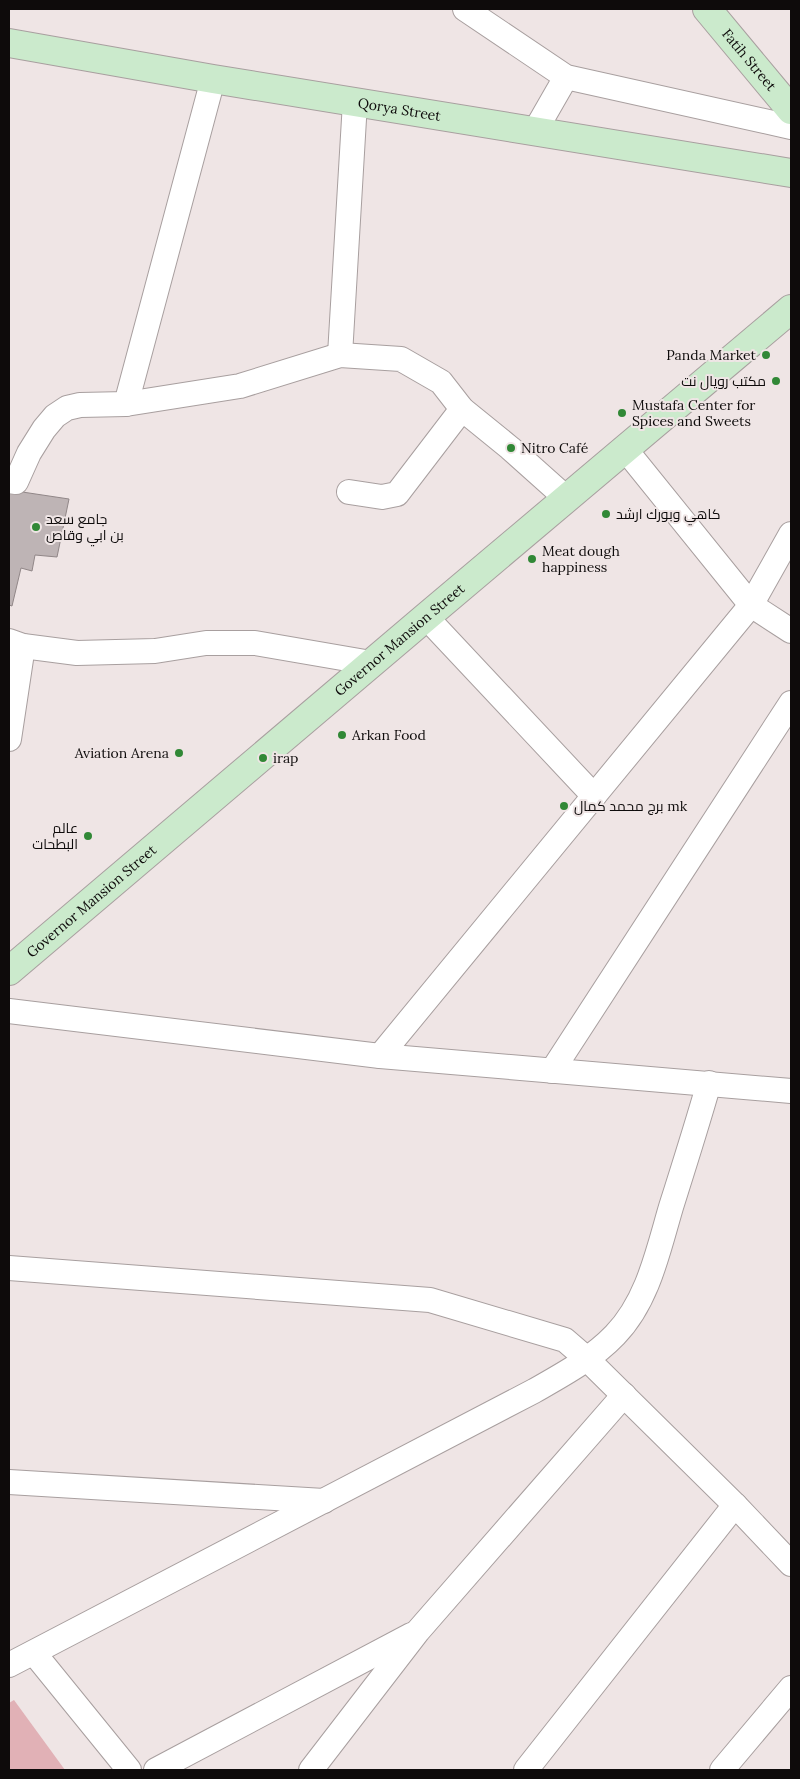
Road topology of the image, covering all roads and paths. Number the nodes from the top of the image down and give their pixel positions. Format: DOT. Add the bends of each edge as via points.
graph roads {
  1 [pos="465,9"];
  2 [pos="708,9"];
  3 [pos="9,43"];
  4 [pos="566,77"];
  5 [pos="213,79"];
  6 [pos="355,102"];
  7 [pos="791,110"];
  8 [pos="791,127"];
  9 [pos="535,131"];
  10 [pos="791,173"];
  11 [pos="791,309"];
  12 [pos="340,355"];
  13 [pos="126,404"];
  14 [pos="462,409"];
  15 [pos="625,449"];
  16 [pos="9,481"];
  17 [pos="349,492"];
  18 [pos="566,498"];
  19 [pos="791,534"];
  20 [pos="751,605"];
  21 [pos="426,617"];
  22 [pos="791,631"];
  23 [pos="16,644"];
  24 [pos="371,663"];
  25 [pos="791,703"];
  26 [pos="9,739"];
  27 [pos="594,796"];
  28 [pos="9,971"];
  29 [pos="9,1011"];
  30 [pos="380,1056"];
  31 [pos="552,1071"];
  32 [pos="709,1083"];
  33 [pos="791,1091"];
  34 [pos="9,1268"];
  35 [pos="587,1358"];
  36 [pos="624,1395"];
  37 [pos="9,1482"];
  38 [pos="324,1501"];
  39 [pos="735,1505"];
  40 [pos="791,1564"];
  41 [pos="418,1631"];
  42 [pos="34,1652"];
  43 [pos="9,1666"];
  44 [pos="791,1688"];
  45 [pos="129,1770"];
  46 [pos="156,1770"];
  47 [pos="311,1770"];
  48 [pos="526,1770"];
  49 [pos="722,1770"];
  1 -- 4 [label="street"];
  2 -- 7 [label="main road, Fatih Street"];
  3 -- 5 [label="main road, Qorya Street"];
  4 -- 8 [label="street"];
  4 -- 9 [label="street"];
  5 -- 6 [label="main road, Qorya Street"];
  5 -- 13 [label="street"];
  6 -- 9 [label="main road, Qorya Street"];
  6 -- 12 [label="street"];
  9 -- 10 [label="main road, Qorya Street"];
  11 -- 15 [label="main road, Governor Mansion Street"];
  12 -- 13 [label="street" via="240,386"];
  12 -- 14 [label="street" via="401,359 441,382"];
  13 -- 16 [label="street" via="80,406 62,411 44,429 16,482"];
  14 -- 17 [label="street" via="397,494 382,497"];
  14 -- 18 [label="street"];
  15 -- 18 [label="main road, Governor Mansion Street"];
  15 -- 20 [label="street"];
  18 -- 21 [label="main road, Governor Mansion Street"];
  19 -- 20 [label="street"];
  20 -- 22 [label="street"];
  20 -- 27 [label="street"];
  21 -- 24 [label="main road, Governor Mansion Street"];
  21 -- 27 [label="street"];
  23 -- 24 [label="street" via="77,653 256,643"];
  23 -- 26 [label="street"];
  24 -- 28 [label="main road, Governor Mansion Street"];
  25 -- 31 [label="street"];
  27 -- 30 [label="street"];
  29 -- 30 [label="street"];
  30 -- 31 [label="street"];
  31 -- 32 [label="street"];
  32 -- 33 [label="street"];
  32 -- 35 [label="street" via="641,1298 616,1335"];
  34 -- 35 [label="street" via="430,1300 565,1340"];
  35 -- 36 [label="street"];
  35 -- 38 [label="street" via="534,1391"];
  36 -- 39 [label="street"];
  36 -- 41 [label="street"];
  37 -- 38 [label="street"];
  38 -- 42 [label="street"];
  39 -- 40 [label="street"];
  39 -- 48 [label="street"];
  41 -- 46 [label="street"];
  41 -- 47 [label="street"];
  42 -- 43 [label="street"];
  42 -- 45 [label="street"];
  44 -- 49 [label="street"];
}
